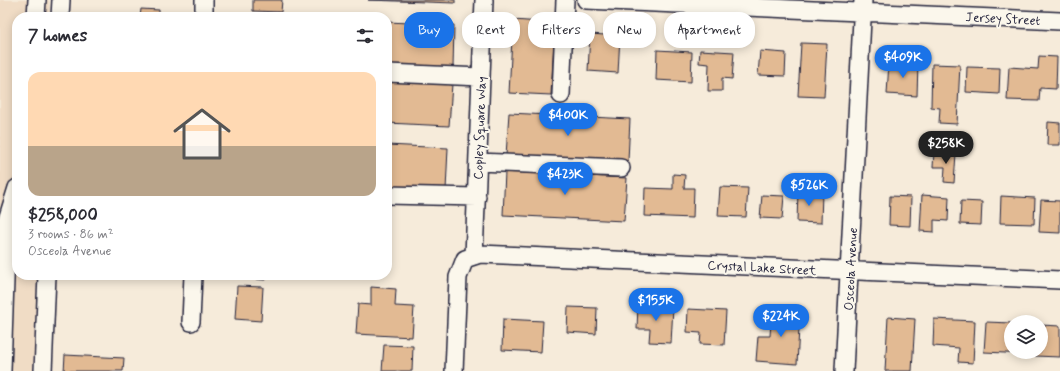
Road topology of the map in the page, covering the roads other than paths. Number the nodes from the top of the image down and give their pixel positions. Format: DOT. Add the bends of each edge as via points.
graph roads {
  1 [pos="37,0"];
  2 [pos="61,0"];
  3 [pos="204,0"];
  4 [pos="484,0"];
  5 [pos="565,0"];
  6 [pos="586,0"];
  7 [pos="632,1"];
  8 [pos="863,6"];
  9 [pos="36,12"];
  10 [pos="60,12"];
  11 [pos="204,12"];
  12 [pos="1060,20"];
  13 [pos="392,73"];
  14 [pos="481,77"];
  15 [pos="561,95"];
  16 [pos="478,162"];
  17 [pos="621,168"];
  18 [pos="392,196"];
  19 [pos="477,197"];
  20 [pos="12,204"];
  21 [pos="470,258"];
  22 [pos="850,271"];
  23 [pos="47,280"];
  24 [pos="193,280"];
  25 [pos="1060,280"];
  26 [pos="191,322"];
  27 [pos="2,371"];
  28 [pos="42,371"];
  29 [pos="454,371"];
  30 [pos="844,371"];
  1 -- 9 [label="street"];
  2 -- 10 [label="street"];
  3 -- 11 [label="street"];
  4 -- 14 [label="street, Copley Square Way"];
  5 -- 15 [label="street"];
  6 -- 7 [label="street, Jersey Street"];
  7 -- 8 [label="street, Jersey Street"];
  8 -- 12 [label="street, Jersey Street"];
  8 -- 22 [label="street, Osceola Avenue"];
  13 -- 14 [label="street"];
  14 -- 16 [label="street, Copley Square Way"];
  16 -- 17 [label="street"];
  16 -- 19 [label="street, Copley Square Way"];
  18 -- 19 [label="street"];
  19 -- 21 [label="street, Copley Square Way"];
  20 -- 27 [label="street" via="7,220"];
  21 -- 22 [label="street, Crystal Lake Street" via="480,254"];
  21 -- 29 [label="street, Copley Square Way" via="458,277"];
  22 -- 25 [label="street, Crystal Lake Street"];
  22 -- 30 [label="street, Osceola Avenue"];
  23 -- 28 [label="street"];
  24 -- 26 [label="street"];
}
